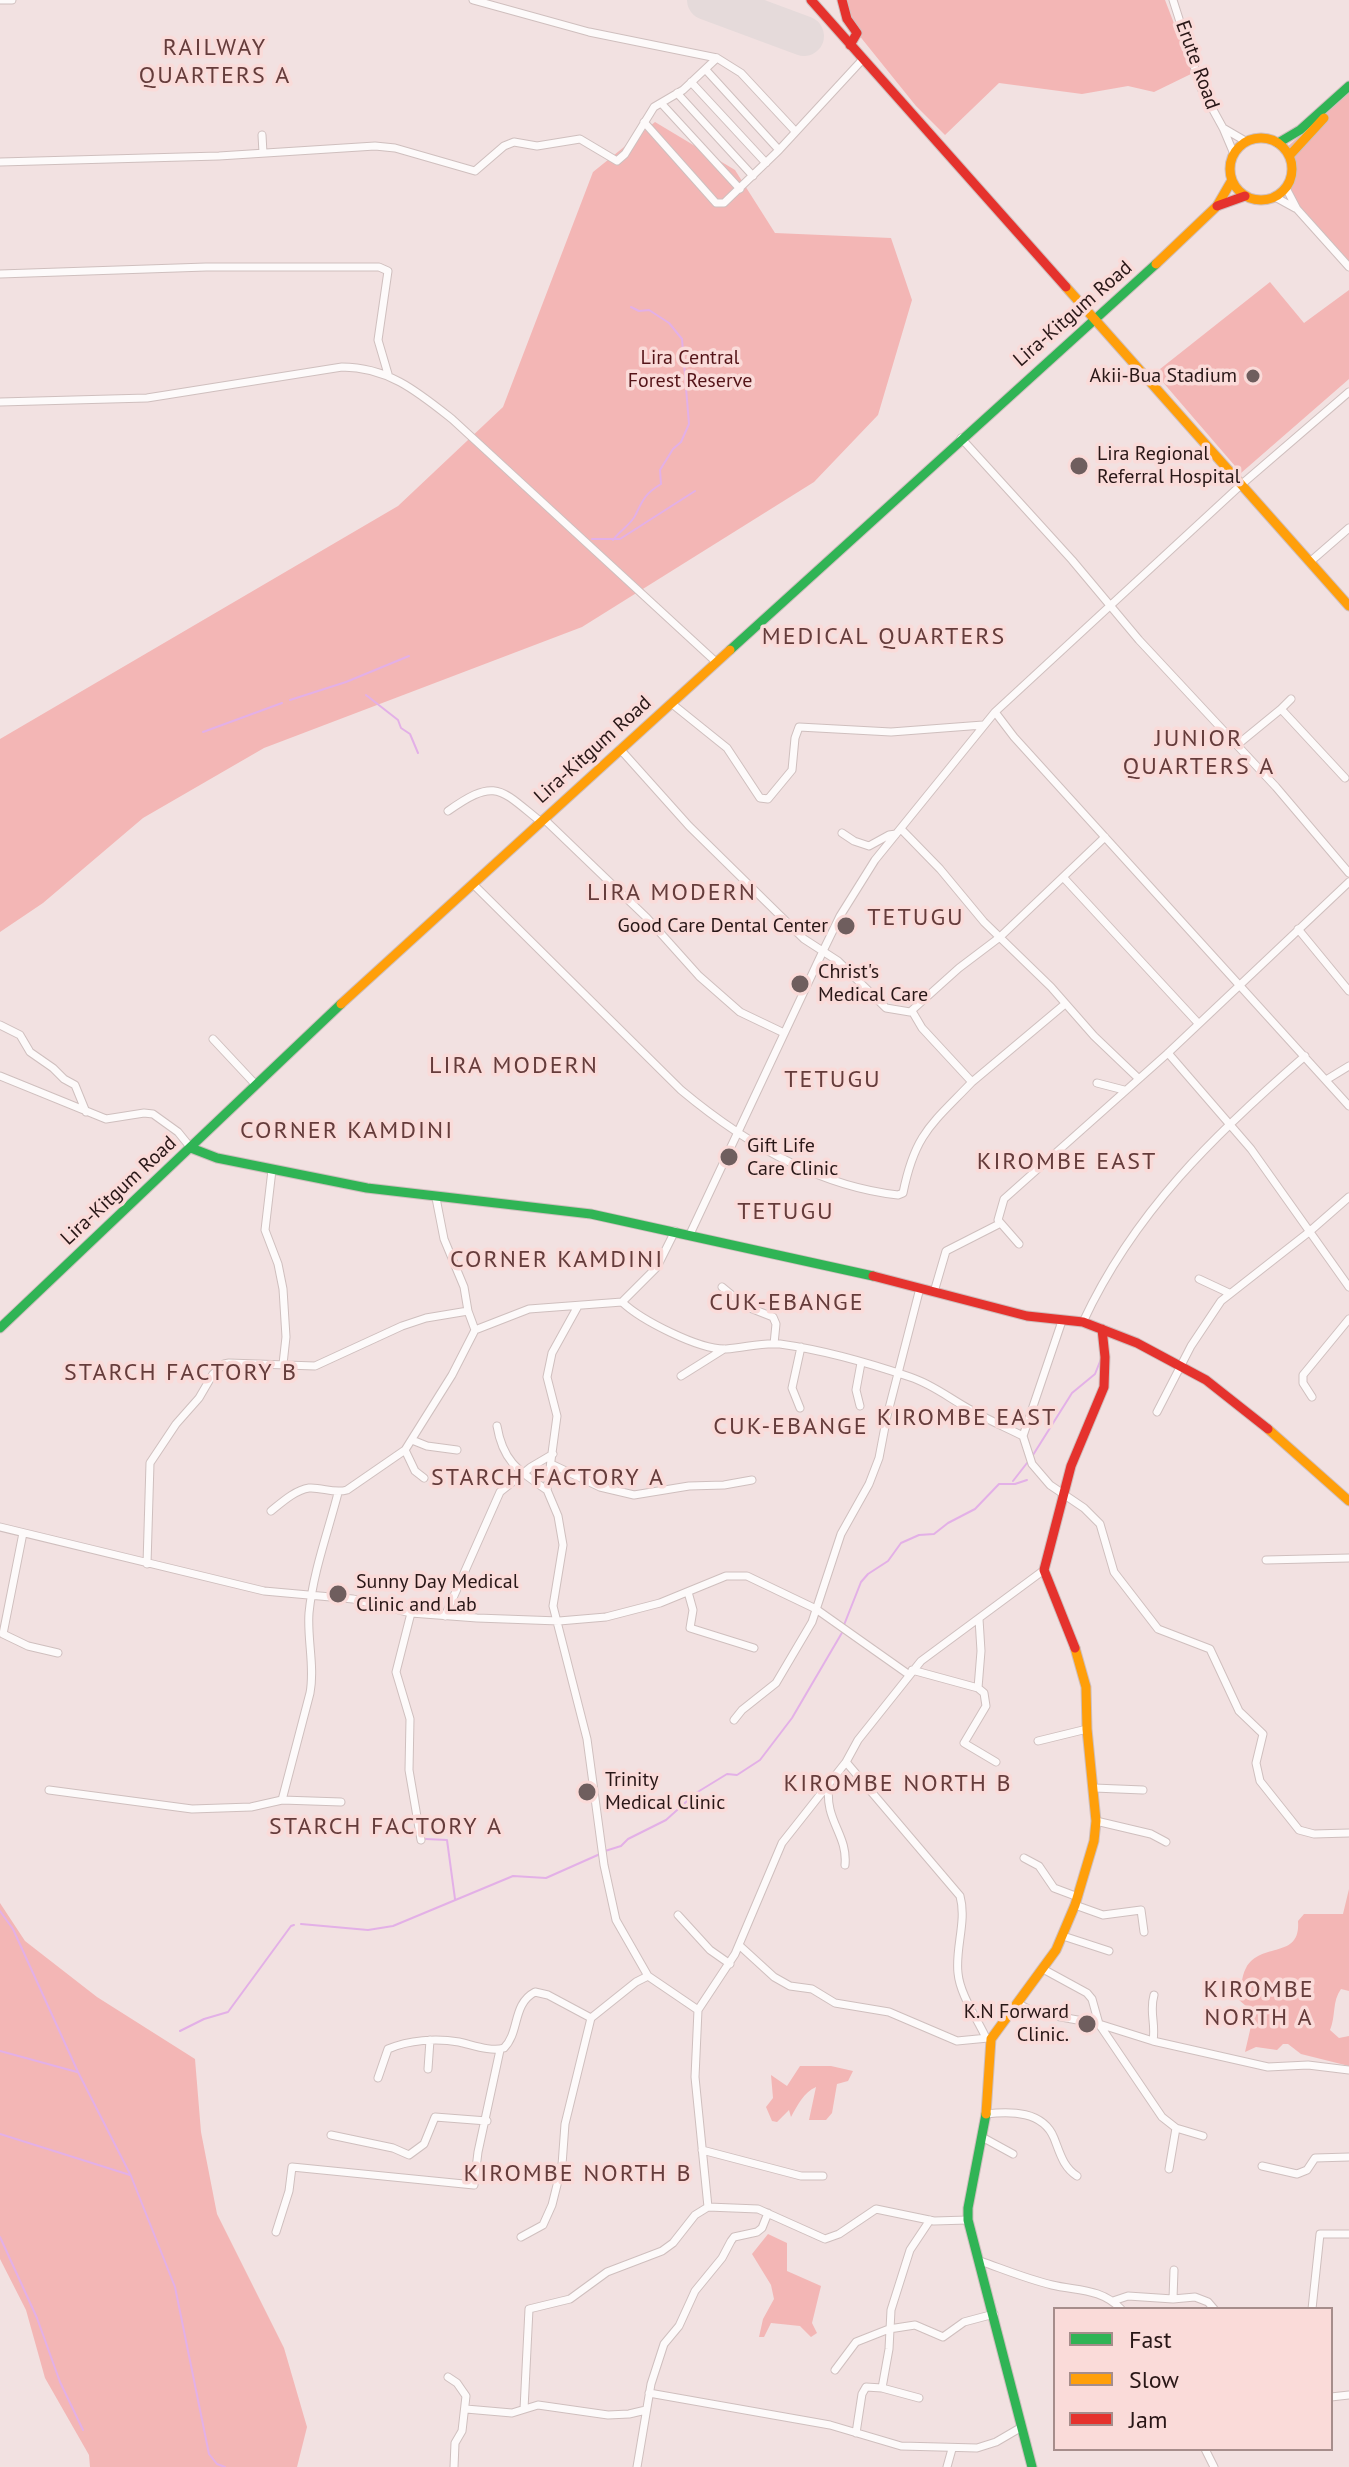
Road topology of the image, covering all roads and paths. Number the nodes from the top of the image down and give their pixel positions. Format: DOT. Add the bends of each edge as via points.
graph roads {
  1 [pos="0,0"];
  2 [pos="12,0"];
  3 [pos="473,0"];
  4 [pos="811,0"];
  5 [pos="842,0"];
  6 [pos="1173,0"];
  7 [pos="850,45"];
  8 [pos="717,58"];
  9 [pos="863,59"];
  10 [pos="706,70"];
  11 [pos="691,82"];
  12 [pos="1349,86"];
  13 [pos="677,93"];
  14 [pos="1349,95"];
  15 [pos="661,103"];
  16 [pos="644,122"];
  17 [pos="1223,128"];
  18 [pos="795,131"];
  19 [pos="1302,133"];
  20 [pos="262,135"];
  21 [pos="1247,142"];
  22 [pos="1278,143"];
  23 [pos="779,150"];
  24 [pos="263,153"];
  25 [pos="1234,154"];
  26 [pos="1289,156"];
  27 [pos="0,162"];
  28 [pos="766,163"];
  29 [pos="753,176"];
  30 [pos="1232,180"];
  31 [pos="1286,188"];
  32 [pos="740,189"];
  33 [pos="1245,196"];
  34 [pos="1275,197"];
  35 [pos="1217,206"];
  36 [pos="1297,209"];
  37 [pos="1349,267"];
  38 [pos="0,274"];
  39 [pos="1095,318"];
  40 [pos="388,374"];
  41 [pos="1349,392"];
  42 [pos="0,402"];
  43 [pos="961,438"];
  44 [pos="1242,484"];
  45 [pos="1349,528"];
  46 [pos="1311,561"];
  47 [pos="1110,606"];
  48 [pos="1349,606"];
  49 [pos="716,662"];
  50 [pos="1291,699"];
  51 [pos="671,703"];
  52 [pos="1281,709"];
  53 [pos="995,712"];
  54 [pos="983,725"];
  55 [pos="1237,745"];
  56 [pos="620,749"];
  57 [pos="1345,778"];
  58 [pos="448,811"];
  59 [pos="542,820"];
  60 [pos="899,831"];
  61 [pos="842,833"];
  62 [pos="1105,837"];
  63 [pos="1349,873"];
  64 [pos="1063,877"];
  65 [pos="1349,882"];
  66 [pos="473,884"];
  67 [pos="1298,929"];
  68 [pos="1000,937"];
  69 [pos="823,951"];
  70 [pos="1240,983"];
  71 [pos="1349,991"];
  72 [pos="1065,1004"];
  73 [pos="912,1011"];
  74 [pos="1198,1023"];
  75 [pos="0,1025"];
  76 [pos="784,1033"];
  77 [pos="213,1039"];
  78 [pos="1168,1053"];
  79 [pos="1305,1056"];
  80 [pos="1349,1066"];
  81 [pos="0,1076"];
  82 [pos="1138,1078"];
  83 [pos="1326,1080"];
  84 [pos="972,1082"];
  85 [pos="1097,1083"];
  86 [pos="256,1085"];
  87 [pos="1124,1090"];
  88 [pos="1349,1106"];
  89 [pos="86,1112"];
  90 [pos="1229,1123"];
  91 [pos="739,1132"];
  92 [pos="191,1148"];
  93 [pos="272,1170"];
  94 [pos="1349,1197"];
  95 [pos="436,1198"];
  96 [pos="999,1224"];
  97 [pos="675,1231"];
  98 [pos="1309,1232"];
  99 [pos="690,1234"];
  100 [pos="1019,1244"];
  101 [pos="1199,1279"];
  102 [pos="722,1287"];
  103 [pos="1349,1287"];
  104 [pos="920,1288"];
  105 [pos="934,1292"];
  106 [pos="1229,1293"];
  107 [pos="622,1302"];
  108 [pos="578,1306"];
  109 [pos="468,1311"];
  110 [pos="1349,1319"];
  111 [pos="1062,1321"];
  112 [pos="1083,1322"];
  113 [pos="0,1328"];
  114 [pos="1102,1329"];
  115 [pos="475,1330"];
  116 [pos="774,1344"];
  117 [pos="801,1347"];
  118 [pos="724,1349"];
  119 [pos="861,1363"];
  120 [pos="283,1364"];
  121 [pos="1180,1365"];
  122 [pos="898,1374"];
  123 [pos="681,1376"];
  124 [pos="1312,1397"];
  125 [pos="860,1406"];
  126 [pos="800,1408"];
  127 [pos="1157,1412"];
  128 [pos="497,1426"];
  129 [pos="1023,1436"];
  130 [pos="412,1440"];
  131 [pos="405,1450"];
  132 [pos="457,1450"];
  133 [pos="553,1454"];
  134 [pos="551,1464"];
  135 [pos="523,1474"];
  136 [pos="424,1478"];
  137 [pos="752,1480"];
  138 [pos="547,1490"];
  139 [pos="338,1493"];
  140 [pos="1064,1497"];
  141 [pos="1349,1501"];
  142 [pos="271,1511"];
  143 [pos="0,1527"];
  144 [pos="23,1533"];
  145 [pos="1349,1558"];
  146 [pos="1266,1560"];
  147 [pos="147,1564"];
  148 [pos="1044,1570"];
  149 [pos="688,1592"];
  150 [pos="311,1596"];
  151 [pos="816,1609"];
  152 [pos="411,1613"];
  153 [pos="445,1616"];
  154 [pos="979,1619"];
  155 [pos="559,1621"];
  156 [pos="754,1648"];
  157 [pos="58,1653"];
  158 [pos="910,1672"];
  159 [pos="978,1688"];
  160 [pos="734,1720"];
  161 [pos="1087,1729"];
  162 [pos="1038,1741"];
  163 [pos="846,1762"];
  164 [pos="996,1762"];
  165 [pos="830,1783"];
  166 [pos="1094,1788"];
  167 [pos="49,1790"];
  168 [pos="1143,1790"];
  169 [pos="282,1800"];
  170 [pos="341,1802"];
  171 [pos="1096,1821"];
  172 [pos="1349,1833"];
  173 [pos="421,1840"];
  174 [pos="1166,1842"];
  175 [pos="1024,1858"];
  176 [pos="845,1865"];
  177 [pos="1076,1901"];
  178 [pos="678,1915"];
  179 [pos="1144,1932"];
  180 [pos="1063,1936"];
  181 [pos="739,1945"];
  182 [pos="1109,1951"];
  183 [pos="730,1964"];
  184 [pos="1043,1969"];
  185 [pos="648,1976"];
  186 [pos="1154,1995"];
  187 [pos="1017,2003"];
  188 [pos="698,2010"];
  189 [pos="591,2018"];
  190 [pos="1099,2024"];
  191 [pos="988,2038"];
  192 [pos="430,2040"];
  193 [pos="1153,2041"];
  194 [pos="500,2050"];
  195 [pos="428,2069"];
  196 [pos="1349,2070"];
  197 [pos="378,2078"];
  198 [pos="986,2114"];
  199 [pos="487,2121"];
  200 [pos="1176,2128"];
  201 [pos="331,2135"];
  202 [pos="1203,2136"];
  203 [pos="982,2137"];
  204 [pos="702,2150"];
  205 [pos="1013,2154"];
  206 [pos="1349,2157"];
  207 [pos="1262,2166"];
  208 [pos="1169,2169"];
  209 [pos="823,2176"];
  210 [pos="1077,2176"];
  211 [pos="708,2207"];
  212 [pos="768,2213"];
  213 [pos="930,2220"];
  214 [pos="968,2220"];
  215 [pos="276,2232"];
  216 [pos="1349,2234"];
  217 [pos="521,2237"];
  218 [pos="980,2261"];
  219 [pos="1174,2270"];
  220 [pos="1173,2299"];
  221 [pos="1113,2301"];
  222 [pos="1119,2307"];
  223 [pos="1212,2307"];
  224 [pos="1312,2307"];
  225 [pos="994,2314"];
  226 [pos="889,2329"];
  227 [pos="835,2370"];
  228 [pos="448,2377"];
  229 [pos="882,2388"];
  230 [pos="649,2393"];
  231 [pos="919,2398"];
  232 [pos="466,2409"];
  233 [pos="524,2409"];
  234 [pos="646,2410"];
  235 [pos="1020,2428"];
  236 [pos="856,2433"];
  237 [pos="952,2449"];
  238 [pos="454,2467"];
  239 [pos="637,2467"];
  240 [pos="947,2467"];
  241 [pos="1032,2467"];
  1 -- 2 [label="street"];
  3 -- 8 [label="street" via="589,32"];
  4 -- 7 [label="main road"];
  5 -- 7 [label="main road" via="857,33"];
  6 -- 17 [label="street, Erute Road" via="1201,88"];
  7 -- 9 [label="main road"];
  8 -- 10 [label="street"];
  8 -- 18 [label="street" via="741,73"];
  9 -- 18 [label="street"];
  9 -- 39 [label="main road"];
  10 -- 11 [label="street"];
  10 -- 23 [label="street"];
  11 -- 13 [label="street"];
  11 -- 28 [label="street"];
  12 -- 19 [label="main road"];
  13 -- 15 [label="street"];
  13 -- 29 [label="street"];
  14 -- 19 [label="main road"];
  15 -- 16 [label="street"];
  15 -- 32 [label="street"];
  16 -- 24 [label="street" via="617,161 580,139 537,146 514,142 475,171 384,146"];
  16 -- 32 [label="street" via="716,203 724,203"];
  17 -- 21 [label="street"];
  17 -- 25 [label="street, Erute Road"];
  18 -- 23 [label="street"];
  19 -- 22 [label="main road"];
  19 -- 26 [label="main road"];
  20 -- 24 [label="street"];
  21 -- 22 [label="main road" via="1263,138"];
  21 -- 25 [label="main road"];
  22 -- 26 [label="main road"];
  23 -- 28 [label="street"];
  24 -- 27 [label="street"];
  25 -- 30 [label="main road"];
  26 -- 31 [label="main road" via="1292,174"];
  28 -- 29 [label="street"];
  29 -- 32 [label="street"];
  30 -- 33 [label="main road"];
  30 -- 35 [label="main road, Lira-Kitgum Road"];
  31 -- 34 [label="main road"];
  31 -- 36 [label="street"];
  33 -- 34 [label="main road"];
  33 -- 35 [label="main road, Lira-Kitgum Road"];
  34 -- 36 [label="street"];
  35 -- 39 [label="main road, Lira-Kitgum Road"];
  36 -- 37 [label="street"];
  38 -- 40 [label="street" via="379,267 388,271 378,340"];
  39 -- 43 [label="main road, Lira-Kitgum Road"];
  39 -- 44 [label="main road"];
  40 -- 42 [label="street" via="342,367 147,398"];
  40 -- 49 [label="street" via="452,419"];
  41 -- 44 [label="street"];
  43 -- 47 [label="street"];
  43 -- 49 [label="main road, Lira-Kitgum Road"];
  44 -- 46 [label="main road"];
  44 -- 47 [label="street"];
  45 -- 46 [label="street"];
  46 -- 48 [label="main road"];
  47 -- 53 [label="street"];
  47 -- 55 [label="street"];
  49 -- 51 [label="main road, Lira-Kitgum Road"];
  50 -- 52 [label="street"];
  51 -- 54 [label="street" via="727,748 764,800 792,770 799,727 891,732"];
  51 -- 56 [label="main road, Lira-Kitgum Road"];
  52 -- 55 [label="street"];
  52 -- 57 [label="street"];
  53 -- 54 [label="street"];
  53 -- 62 [label="street"];
  54 -- 60 [label="street"];
  55 -- 63 [label="street"];
  56 -- 59 [label="main road, Lira-Kitgum Road"];
  56 -- 69 [label="street" via="761,899"];
  58 -- 59 [label="street" via="482,791 494,790 508,794"];
  59 -- 66 [label="main road, Lira-Kitgum Road"];
  59 -- 76 [label="street" via="647,918 699,976 740,1012"];
  60 -- 61 [label="street" via="869,846"];
  60 -- 68 [label="street"];
  60 -- 69 [label="street" via="860,882"];
  62 -- 64 [label="street"];
  62 -- 70 [label="street"];
  64 -- 68 [label="street"];
  64 -- 74 [label="street"];
  65 -- 67 [label="street"];
  66 -- 86 [label="main road, Lira-Kitgum Road"];
  66 -- 91 [label="street" via="681,1090"];
  67 -- 70 [label="street"];
  67 -- 71 [label="street"];
  68 -- 72 [label="street"];
  68 -- 73 [label="street"];
  69 -- 73 [label="street" via="886,1008"];
  69 -- 76 [label="street"];
  70 -- 74 [label="street"];
  70 -- 79 [label="street"];
  72 -- 82 [label="street"];
  72 -- 84 [label="street"];
  73 -- 84 [label="street"];
  74 -- 78 [label="street"];
  75 -- 89 [label="street" via="20,1035 30,1052 75,1085"];
  76 -- 91 [label="street"];
  77 -- 86 [label="street"];
  78 -- 82 [label="street"];
  78 -- 90 [label="street"];
  79 -- 83 [label="street"];
  79 -- 90 [label="street"];
  80 -- 83 [label="street"];
  81 -- 89 [label="street"];
  82 -- 87 [label="street"];
  83 -- 88 [label="street"];
  84 -- 91 [label="street" via="924,1132 898,1195 818,1174"];
  85 -- 87 [label="street"];
  86 -- 92 [label="main road, Lira-Kitgum Road"];
  87 -- 96 [label="street" via="1004,1199"];
  89 -- 92 [label="street" via="113,1120 153,1114"];
  90 -- 98 [label="street"];
  90 -- 112 [label="street" via="1143,1221"];
  91 -- 99 [label="street"];
  92 -- 93 [label="main road"];
  92 -- 113 [label="main road, Lira-Kitgum Road"];
  93 -- 95 [label="main road"];
  93 -- 120 [label="street" via="265,1230 283,1289"];
  94 -- 98 [label="street"];
  95 -- 97 [label="main road" via="561,1209"];
  95 -- 109 [label="street"];
  96 -- 100 [label="street"];
  96 -- 105 [label="street" via="946,1251"];
  97 -- 99 [label="main road"];
  97 -- 107 [label="street" via="657,1267"];
  98 -- 103 [label="street"];
  98 -- 106 [label="street"];
  99 -- 104 [label="main road"];
  101 -- 106 [label="street"];
  102 -- 116 [label="street" via="745,1306 773,1317"];
  104 -- 105 [label="main road"];
  104 -- 122 [label="street"];
  105 -- 111 [label="main road"];
  106 -- 121 [label="street"];
  107 -- 108 [label="street"];
  107 -- 118 [label="street" via="664,1329"];
  108 -- 115 [label="street" via="529,1309"];
  108 -- 133 [label="street" via="549,1365 548,1385 557,1416"];
  109 -- 115 [label="street"];
  109 -- 120 [label="street" via="402,1326 325,1364"];
  110 -- 124 [label="street" via="1303,1375"];
  111 -- 112 [label="main road"];
  111 -- 129 [label="street"];
  112 -- 114 [label="main road"];
  114 -- 121 [label="main road"];
  114 -- 140 [label="main road" via="1104,1387 1071,1466"];
  115 -- 130 [label="street"];
  116 -- 117 [label="street"];
  116 -- 118 [label="street"];
  117 -- 119 [label="street"];
  117 -- 126 [label="street" via="792,1388"];
  118 -- 123 [label="street"];
  119 -- 122 [label="street"];
  119 -- 125 [label="street" via="856,1390"];
  120 -- 147 [label="street" via="224,1364 152,1458"];
  121 -- 127 [label="street"];
  121 -- 141 [label="main road" via="1244,1408"];
  122 -- 129 [label="street" via="937,1388"];
  122 -- 151 [label="street" via="879,1458 841,1534"];
  128 -- 135 [label="street" via="506,1457"];
  129 -- 140 [label="street" via="1032,1464"];
  130 -- 131 [label="street"];
  130 -- 132 [label="street"];
  131 -- 136 [label="street"];
  131 -- 139 [label="street"];
  133 -- 134 [label="street"];
  133 -- 135 [label="street"];
  134 -- 137 [label="street" via="600,1487 634,1495"];
  134 -- 138 [label="street"];
  135 -- 138 [label="street"];
  135 -- 153 [label="street" via="494,1501"];
  138 -- 155 [label="street" via="563,1539 553,1602"];
  139 -- 142 [label="street" via="307,1488"];
  139 -- 150 [label="street"];
  140 -- 148 [label="main road"];
  140 -- 172 [label="street" via="1100,1524 1114,1572 1158,1629 1203,1644 1214,1655 1239,1711 1263,1734 1256,1763 1260,1781 1299,1830"];
  143 -- 144 [label="street"];
  144 -- 147 [label="street"];
  144 -- 157 [label="street" via="3,1634"];
  145 -- 146 [label="street"];
  147 -- 150 [label="street" via="264,1591"];
  148 -- 154 [label="street"];
  148 -- 161 [label="main road" via="1081,1664"];
  149 -- 151 [label="street" via="726,1576 747,1576"];
  149 -- 155 [label="street" via="633,1611"];
  149 -- 156 [label="street" via="690,1628"];
  150 -- 152 [label="street" via="353,1599"];
  150 -- 169 [label="street" via="311,1685"];
  151 -- 158 [label="street"];
  151 -- 160 [label="street" via="776,1683"];
  152 -- 153 [label="street"];
  152 -- 173 [label="street" via="396,1672 410,1719 409,1770"];
  153 -- 155 [label="street"];
  154 -- 158 [label="street"];
  154 -- 159 [label="street"];
  155 -- 185 [label="street" via="587,1739 612,1909"];
  158 -- 159 [label="street"];
  158 -- 163 [label="street"];
  159 -- 164 [label="street" via="987,1702 964,1743"];
  161 -- 162 [label="street"];
  161 -- 166 [label="main road"];
  163 -- 165 [label="street"];
  163 -- 191 [label="street" via="960,1896 959,1980"];
  165 -- 176 [label="street" via="829,1812 846,1849"];
  165 -- 181 [label="street" via="782,1843"];
  166 -- 168 [label="street"];
  166 -- 171 [label="main road"];
  167 -- 169 [label="street" via="192,1809"];
  169 -- 170 [label="street"];
  171 -- 174 [label="street"];
  171 -- 177 [label="main road"];
  175 -- 177 [label="street" via="1039,1866 1054,1888"];
  177 -- 179 [label="street" via="1105,1915 1141,1910"];
  177 -- 180 [label="main road"];
  178 -- 183 [label="street"];
  180 -- 182 [label="street"];
  180 -- 184 [label="main road"];
  181 -- 183 [label="street"];
  181 -- 191 [label="street" via="774,1977 835,2003 889,2012 957,2041"];
  183 -- 188 [label="street"];
  184 -- 187 [label="main road"];
  184 -- 190 [label="street" via="1087,1993"];
  185 -- 188 [label="street"];
  185 -- 189 [label="street"];
  186 -- 193 [label="street"];
  187 -- 190 [label="street" via="1034,2012"];
  187 -- 191 [label="main road"];
  188 -- 204 [label="street" via="695,2065"];
  189 -- 194 [label="street" via="535,1992 524,1999 510,2042"];
  189 -- 217 [label="street" via="552,2205 543,2225"];
  190 -- 193 [label="street"];
  190 -- 200 [label="street" via="1154,2109"];
  191 -- 198 [label="main road"];
  192 -- 194 [label="street"];
  192 -- 195 [label="street"];
  192 -- 197 [label="street" via="388,2049"];
  193 -- 196 [label="street" via="1268,2067"];
  194 -- 199 [label="street"];
  198 -- 203 [label="main road"];
  198 -- 210 [label="street" via="1012,2111 1044,2122 1062,2160"];
  199 -- 201 [label="street" via="435,2117 424,2144 409,2155"];
  199 -- 215 [label="street" via="474,2185 292,2167"];
  200 -- 202 [label="street"];
  200 -- 208 [label="street"];
  203 -- 205 [label="street"];
  203 -- 214 [label="main road"];
  204 -- 209 [label="street" via="801,2176"];
  204 -- 211 [label="street"];
  206 -- 207 [label="street" via="1315,2158 1297,2174"];
  211 -- 212 [label="street"];
  211 -- 233 [label="street" via="662,2251 607,2272 570,2299 529,2309"];
  212 -- 213 [label="street" via="825,2239 876,2209"];
  212 -- 230 [label="street" via="757,2232 734,2237 695,2291 664,2344"];
  213 -- 214 [label="street"];
  213 -- 226 [label="street" via="910,2250"];
  214 -- 218 [label="main road"];
  216 -- 224 [label="street" via="1320,2234"];
  218 -- 221 [label="street"];
  218 -- 225 [label="main road"];
  219 -- 220 [label="street"];
  220 -- 221 [label="street" via="1128,2296"];
  220 -- 223 [label="street" via="1195,2297"];
  221 -- 222 [label="street"];
  225 -- 226 [label="street" via="964,2322 943,2337 915,2325"];
  225 -- 235 [label="main road"];
  226 -- 227 [label="street" via="858,2340"];
  226 -- 229 [label="street"];
  228 -- 232 [label="street" via="465,2392"];
  229 -- 231 [label="street"];
  229 -- 236 [label="street" via="866,2387"];
  230 -- 234 [label="street"];
  230 -- 236 [label="street"];
  232 -- 233 [label="street"];
  232 -- 238 [label="street"];
  233 -- 234 [label="street" via="538,2405 608,2415"];
  234 -- 239 [label="street"];
  235 -- 237 [label="street" via="986,2446"];
  235 -- 241 [label="main road"];
  236 -- 237 [label="street" via="890,2445"];
  237 -- 240 [label="street"];
}
